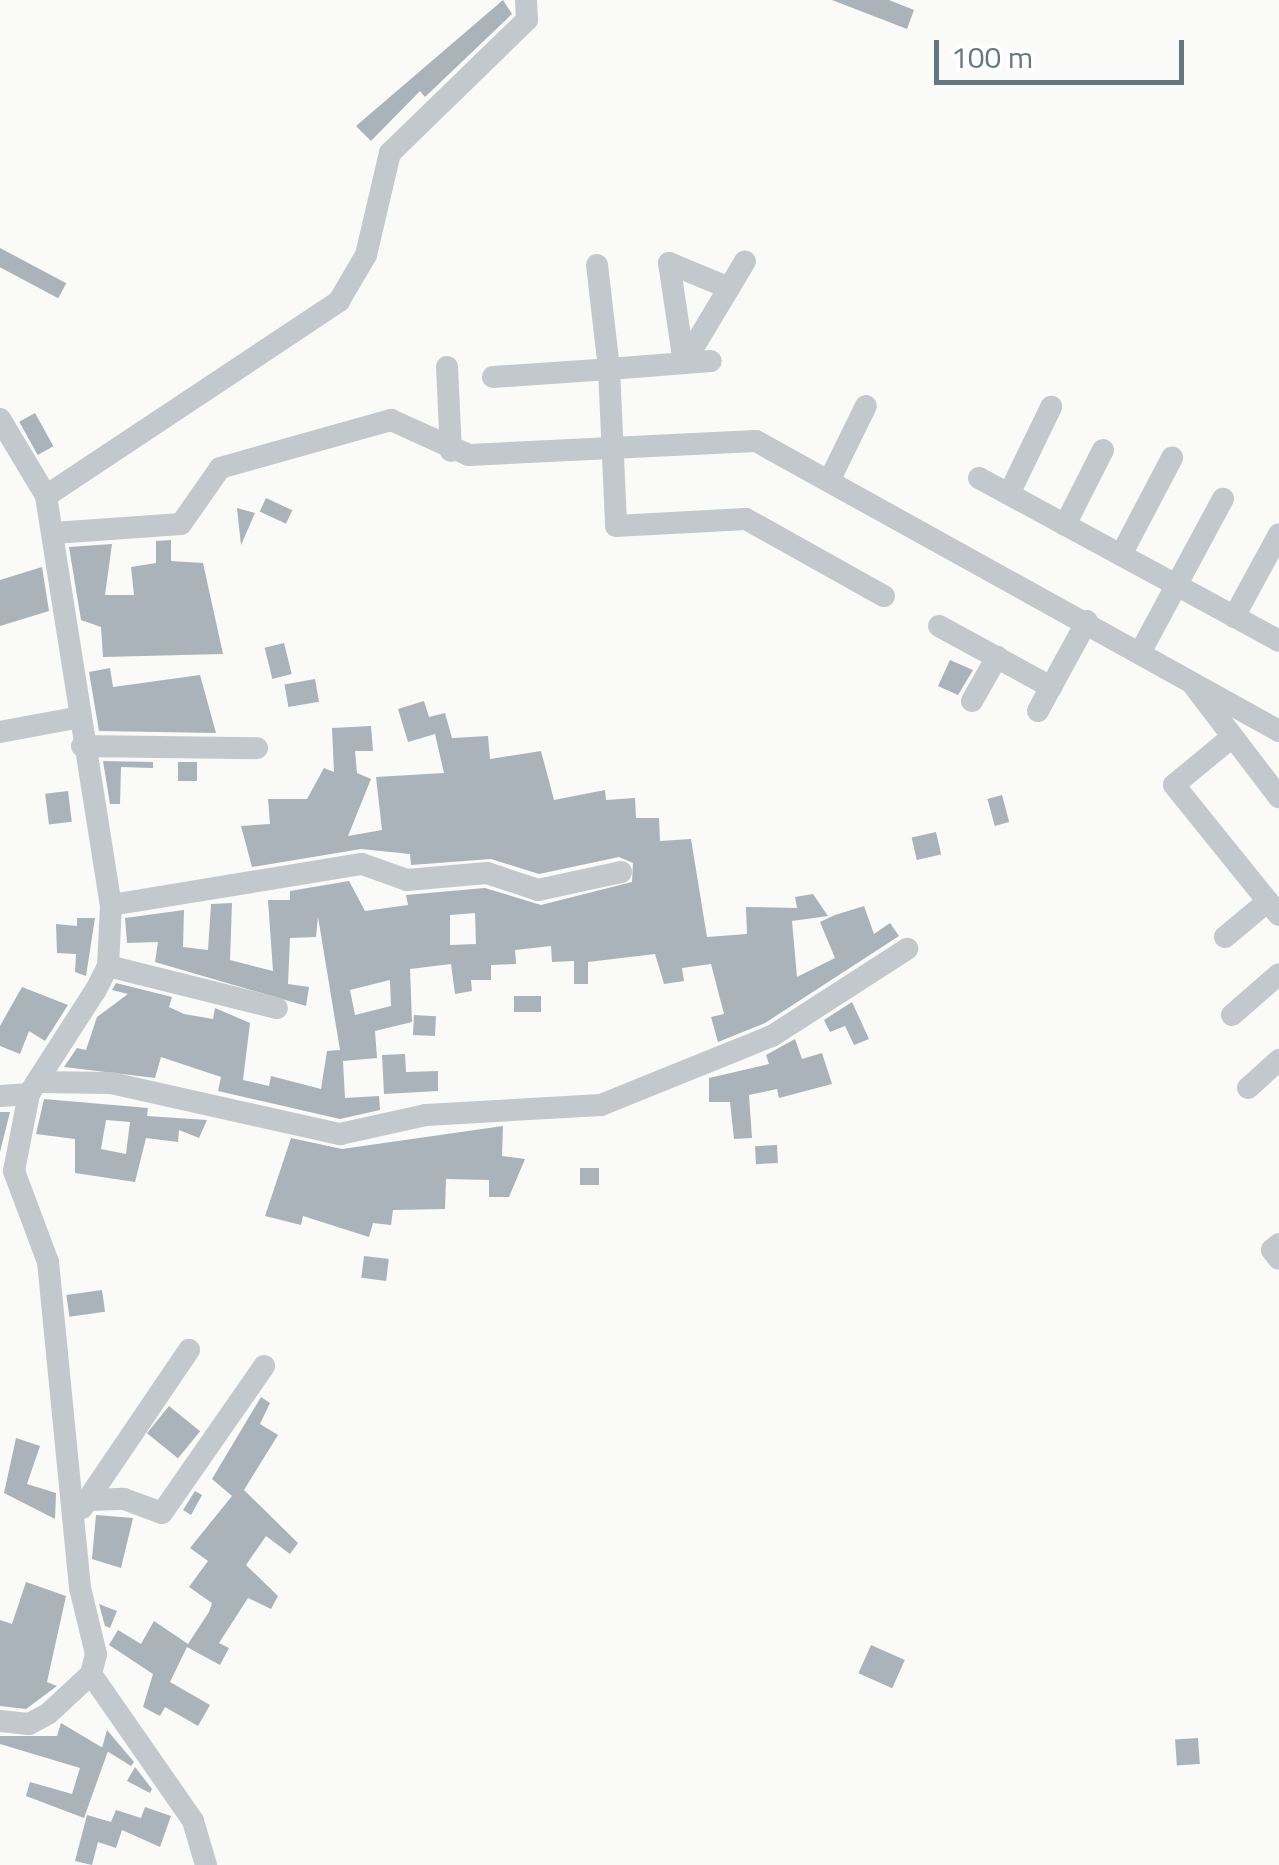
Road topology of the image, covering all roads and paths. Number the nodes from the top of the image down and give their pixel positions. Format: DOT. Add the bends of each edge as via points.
graph roads {
  1 [pos="526,0"];
  2 [pos="745,260"];
  3 [pos="597,265"];
  4 [pos="729,288"];
  5 [pos="711,361"];
  6 [pos="684,363"];
  7 [pos="447,367"];
  8 [pos="609,369"];
  9 [pos="494,377"];
  10 [pos="866,406"];
  11 [pos="1051,408"];
  12 [pos="0,419"];
  13 [pos="613,448"];
  14 [pos="1103,450"];
  15 [pos="451,451"];
  16 [pos="1172,458"];
  17 [pos="831,478"];
  18 [pos="979,478"];
  19 [pos="1009,494"];
  20 [pos="46,496"];
  21 [pos="1223,499"];
  22 [pos="1065,524"];
  23 [pos="54,533"];
  24 [pos="1279,534"];
  25 [pos="1121,555"];
  26 [pos="1176,585"];
  27 [pos="884,596"];
  28 [pos="1234,617"];
  29 [pos="1087,621"];
  30 [pos="939,626"];
  31 [pos="1279,641"];
  32 [pos="1141,650"];
  33 [pos="997,657"];
  34 [pos="1186,676"];
  35 [pos="1051,686"];
  36 [pos="972,701"];
  37 [pos="1038,711"];
  38 [pos="81,717"];
  39 [pos="1279,731"];
  40 [pos="0,732"];
  41 [pos="1232,737"];
  42 [pos="82,746"];
  43 [pos="256,748"];
  44 [pos="1279,796"];
  45 [pos="620,872"];
  46 [pos="111,905"];
  47 [pos="1274,908"];
  48 [pos="1225,937"];
  49 [pos="907,949"];
  50 [pos="108,966"];
  51 [pos="1279,974"];
  52 [pos="277,1008"];
  53 [pos="1232,1014"];
  54 [pos="1279,1060"];
  55 [pos="33,1088"];
  56 [pos="1248,1088"];
  57 [pos="0,1096"];
  58 [pos="1279,1244"];
  59 [pos="1279,1260"];
  60 [pos="188,1350"];
  61 [pos="264,1366"];
  62 [pos="82,1507"];
  63 [pos="91,1674"];
  64 [pos="0,1720"];
  65 [pos="206,1865"];
  1 -- 20 [label="street" via="527,20 390,153 366,255 340,300"];
  2 -- 4 [label="street"];
  3 -- 8 [label="street"];
  4 -- 6 [label="street"];
  4 -- 6 [label="street" via="669,263"];
  5 -- 6 [label="street"];
  6 -- 8 [label="street"];
  7 -- 15 [label="street"];
  8 -- 9 [label="street"];
  8 -- 13 [label="street"];
  10 -- 17 [label="street"];
  11 -- 19 [label="street"];
  12 -- 20 [label="street"];
  13 -- 15 [label="street"];
  13 -- 17 [label="street" via="756,440"];
  13 -- 27 [label="street" via="616,526 746,519"];
  14 -- 22 [label="street"];
  15 -- 23 [label="street" via="397,422 378,422 220,468 181,524"];
  16 -- 25 [label="street"];
  17 -- 29 [label="street"];
  18 -- 19 [label="street"];
  19 -- 22 [label="street"];
  20 -- 23 [label="street"];
  21 -- 26 [label="street"];
  22 -- 25 [label="street"];
  23 -- 38 [label="street"];
  24 -- 28 [label="street"];
  25 -- 26 [label="street"];
  26 -- 28 [label="street"];
  26 -- 32 [label="street"];
  28 -- 31 [label="street"];
  29 -- 32 [label="street"];
  29 -- 35 [label="street"];
  30 -- 33 [label="street"];
  32 -- 34 [label="street"];
  33 -- 35 [label="street"];
  33 -- 36 [label="street"];
  34 -- 39 [label="street"];
  34 -- 41 [label="street"];
  35 -- 37 [label="street"];
  38 -- 40 [label="street"];
  38 -- 42 [label="street"];
  41 -- 44 [label="street"];
  41 -- 47 [label="street" via="1174,785"];
  42 -- 43 [label="street"];
  42 -- 46 [label="street"];
  45 -- 46 [label="street" via="538,890 478,872 407,880 362,864"];
  46 -- 50 [label="street"];
  47 -- 48 [label="street"];
  49 -- 55 [label="street" via="772,1036 601,1106 426,1114 340,1134 111,1083"];
  50 -- 52 [label="street"];
  50 -- 55 [label="street"];
  51 -- 53 [label="street"];
  54 -- 56 [label="street"];
  55 -- 57 [label="street"];
  55 -- 62 [label="street" via="14,1171 48,1262"];
  58 -- 59 [label="street" via="1272,1250"];
  60 -- 62 [label="street"];
  61 -- 62 [label="street" via="164,1512"];
  62 -- 63 [label="street"];
  63 -- 64 [label="street" via="38,1722"];
  63 -- 65 [label="street" via="193,1821"];
}
